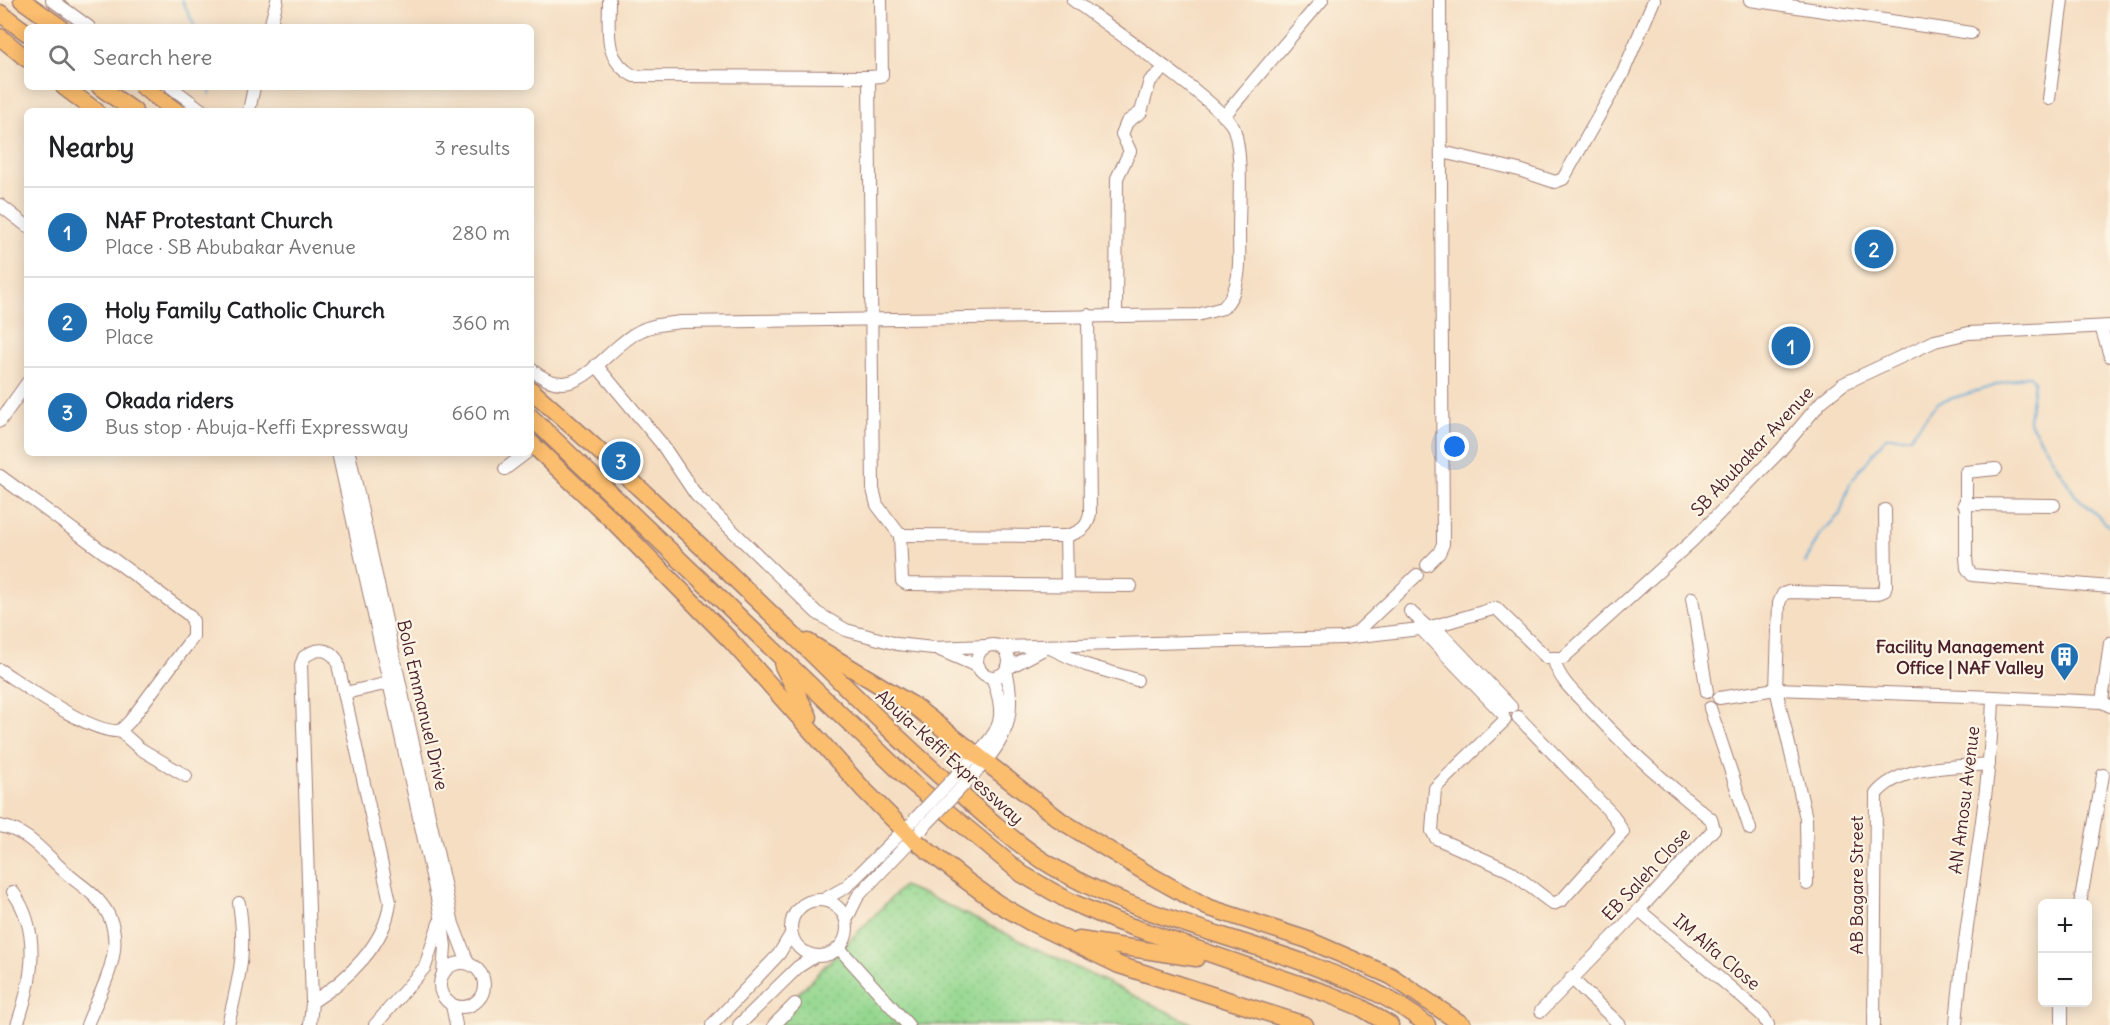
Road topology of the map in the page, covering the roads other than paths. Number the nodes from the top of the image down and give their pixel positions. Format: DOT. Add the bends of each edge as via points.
graph roads {
  1 [pos="22,0"];
  2 [pos="277,0"];
  3 [pos="609,0"];
  4 [pos="881,0"];
  5 [pos="1073,0"];
  6 [pos="1322,0"];
  7 [pos="1440,0"];
  8 [pos="1654,0"];
  9 [pos="1750,0"];
  10 [pos="2062,0"];
  11 [pos="56,1"];
  12 [pos="0,13"];
  13 [pos="56,24"];
  14 [pos="85,24"];
  15 [pos="271,24"];
  16 [pos="24,31"];
  17 [pos="1971,33"];
  18 [pos="0,37"];
  19 [pos="24,56"];
  20 [pos="1165,68"];
  21 [pos="869,77"];
  22 [pos="68,90"];
  23 [pos="104,90"];
  24 [pos="147,90"];
  25 [pos="175,90"];
  26 [pos="253,90"];
  27 [pos="2049,99"];
  28 [pos="92,108"];
  29 [pos="130,108"];
  30 [pos="172,108"];
  31 [pos="199,108"];
  32 [pos="250,108"];
  33 [pos="1224,116"];
  34 [pos="1442,152"];
  35 [pos="0,205"];
  36 [pos="24,224"];
  37 [pos="1116,314"];
  38 [pos="1088,315"];
  39 [pos="872,318"];
  40 [pos="2105,326"];
  41 [pos="2110,356"];
  42 [pos="596,365"];
  43 [pos="534,371"];
  44 [pos="24,387"];
  45 [pos="534,393"];
  46 [pos="534,420"];
  47 [pos="0,421"];
  48 [pos="534,451"];
  49 [pos="339,456"];
  50 [pos="350,456"];
  51 [pos="521,456"];
  52 [pos="505,469"];
  53 [pos="1996,469"];
  54 [pos="0,476"];
  55 [pos="1964,504"];
  56 [pos="2054,505"];
  57 [pos="1884,510"];
  58 [pos="900,535"];
  59 [pos="1066,536"];
  60 [pos="1427,565"];
  61 [pos="1417,575"];
  62 [pos="1067,584"];
  63 [pos="1131,586"];
  64 [pos="2110,587"];
  65 [pos="1692,598"];
  66 [pos="1410,611"];
  67 [pos="784,627"];
  68 [pos="1428,628"];
  69 [pos="1343,638"];
  70 [pos="2110,643"];
  71 [pos="987,646"];
  72 [pos="1003,647"];
  73 [pos="933,648"];
  74 [pos="1048,648"];
  75 [pos="776,652"];
  76 [pos="1558,659"];
  77 [pos="979,667"];
  78 [pos="1007,669"];
  79 [pos="0,670"];
  80 [pos="992,677"];
  81 [pos="1137,680"];
  82 [pos="389,683"];
  83 [pos="1776,689"];
  84 [pos="1707,692"];
  85 [pos="345,693"];
  86 [pos="1993,697"];
  87 [pos="1719,698"];
  88 [pos="2106,704"];
  89 [pos="1710,708"];
  90 [pos="1509,714"];
  91 [pos="120,731"];
  92 [pos="819,737"];
  93 [pos="976,763"];
  94 [pos="1989,764"];
  95 [pos="2103,775"];
  96 [pos="186,776"];
  97 [pos="0,826"];
  98 [pos="913,829"];
  99 [pos="1750,829"];
  100 [pos="1807,884"];
  101 [pos="13,892"];
  102 [pos="2081,899"];
  103 [pos="823,900"];
  104 [pos="239,903"];
  105 [pos="1208,907"];
  106 [pos="1639,910"];
  107 [pos="441,916"];
  108 [pos="846,921"];
  109 [pos="791,934"];
  110 [pos="1063,938"];
  111 [pos="839,948"];
  112 [pos="1273,952"];
  113 [pos="815,956"];
  114 [pos="468,963"];
  115 [pos="1242,965"];
  116 [pos="443,974"];
  117 [pos="1571,978"];
  118 [pos="312,1002"];
  119 [pos="795,1004"];
  120 [pos="452,1005"];
  121 [pos="2062,1007"];
  122 [pos="1541,1011"];
  123 [pos="312,1024"];
  124 [pos="17,1025"];
  125 [pos="87,1025"];
  126 [pos="228,1025"];
  127 [pos="375,1025"];
  128 [pos="456,1025"];
  129 [pos="712,1025"];
  130 [pos="739,1025"];
  131 [pos="774,1025"];
  132 [pos="908,1025"];
  133 [pos="1305,1025"];
  134 [pos="1390,1025"];
  135 [pos="1426,1025"];
  136 [pos="1463,1025"];
  137 [pos="1620,1025"];
  138 [pos="1768,1025"];
  139 [pos="1874,1025"];
  140 [pos="1956,1025"];
  141 [pos="2062,1025"];
  1 -- 13 [label="highway"];
  2 -- 15 [label="street"];
  3 -- 21 [label="street" via="609,48 617,64 634,76"];
  4 -- 21 [label="street" via="882,76"];
  5 -- 20 [label="street"];
  6 -- 33 [label="street"];
  7 -- 34 [label="street"];
  8 -- 34 [label="street" via="1622,75 1563,179 1555,182"];
  9 -- 17 [label="street"];
  10 -- 27 [label="street"];
  11 -- 14 [label="street"];
  12 -- 16 [label="highway"];
  18 -- 19 [label="highway"];
  20 -- 33 [label="street"];
  20 -- 37 [label="street" via="1150,81 1142,112 1127,122 1122,134 1130,151 1117,178"];
  21 -- 39 [label="street"];
  22 -- 28 [label="highway"];
  23 -- 29 [label="highway"];
  24 -- 30 [label="highway"];
  25 -- 31 [label="street"];
  26 -- 32 [label="street"];
  33 -- 37 [label="street" via="1235,136 1238,174 1239,258 1234,293 1218,311 1197,315"];
  34 -- 60 [label="street" via="1443,544"];
  35 -- 36 [label="street"];
  37 -- 38 [label="street"];
  38 -- 39 [label="street"];
  38 -- 59 [label="street" via="1090,513 1082,530"];
  39 -- 42 [label="street" via="681,322 657,326 626,339"];
  39 -- 58 [label="street" via="873,489 877,505"];
  40 -- 41 [label="street"];
  40 -- 76 [label="street, SB Abubakar Avenue" via="1969,333 1935,341 1843,384 1822,400 1746,488"];
  42 -- 43 [label="street" via="572,383 544,379"];
  42 -- 73 [label="street" via="661,443 696,495 817,613 859,634"];
  44 -- 47 [label="street"];
  45 -- 67 [label="highway, Abuja-Keffi Expressway"];
  46 -- 75 [label="highway"];
  48 -- 92 [label="highway" via="612,520"];
  49 -- 82 [label="street, Bola Emmanuel Drive"];
  50 -- 114 [label="street, Bola Emmanuel Drive" via="453,924"];
  51 -- 52 [label="street"];
  53 -- 55 [label="street" via="1966,472"];
  54 -- 91 [label="street" via="194,621 193,637"];
  55 -- 56 [label="street"];
  55 -- 64 [label="street" via="1967,568 1972,575"];
  57 -- 83 [label="street" via="1884,591 1783,594 1779,603"];
  58 -- 59 [label="street"];
  58 -- 62 [label="street" via="900,574 907,585"];
  59 -- 62 [label="street"];
  61 -- 69 [label="street" via="1356,633"];
  62 -- 63 [label="street"];
  65 -- 84 [label="street"];
  66 -- 68 [label="street"];
  67 -- 93 [label="highway, Abuja-Keffi Expressway" via="914,706"];
  67 -- 112 [label="highway, Abuja-Keffi Expressway" via="857,700 1015,842 1045,862 1174,921"];
  68 -- 69 [label="street"];
  68 -- 76 [label="street" via="1496,608 1547,658"];
  68 -- 90 [label="street"];
  69 -- 74 [label="street"];
  70 -- 88 [label="street"];
  71 -- 72 [label="street"];
  71 -- 73 [label="street"];
  71 -- 77 [label="street" via="978,655"];
  72 -- 74 [label="street"];
  72 -- 78 [label="street" via="1010,659"];
  73 -- 77 [label="street"];
  74 -- 78 [label="street"];
  74 -- 81 [label="street" via="1086,665"];
  75 -- 92 [label="highway"];
  75 -- 115 [label="highway" via="909,780 1022,874 1069,901 1118,922"];
  76 -- 106 [label="street, EB Saleh Close" via="1564,681 1628,749 1714,823 1714,828"];
  77 -- 80 [label="street"];
  78 -- 80 [label="street"];
  78 -- 93 [label="street" via="1008,727 1000,745"];
  79 -- 91 [label="street" via="72,715"];
  80 -- 93 [label="street" via="999,697 1000,725"];
  82 -- 85 [label="street"];
  82 -- 107 [label="street, Bola Emmanuel Drive"];
  83 -- 86 [label="street"];
  83 -- 87 [label="street"];
  83 -- 100 [label="street" via="1806,818"];
  84 -- 87 [label="street" via="1714,692"];
  84 -- 89 [label="street" via="1702,701"];
  85 -- 118 [label="street" via="389,889 388,917 367,953 336,986"];
  85 -- 118 [label="street" via="333,654 318,650 304,657 301,665"];
  86 -- 88 [label="street"];
  86 -- 94 [label="street, AN Amosu Avenue"];
  87 -- 89 [label="street" via="1717,705"];
  89 -- 99 [label="street"];
  90 -- 90 [label="street" via="1435,788 1432,831 1436,838 1510,871 1553,904 1562,900 1623,832 1613,815"];
  91 -- 96 [label="street" via="139,748"];
  92 -- 98 [label="highway" via="863,789"];
  93 -- 98 [label="street, bridge"];
  93 -- 105 [label="highway, Abuja-Keffi Expressway" via="1060,820"];
  94 -- 139 [label="street, AB Bagare Street" via="1900,774 1876,794"];
  94 -- 140 [label="street, AN Amosu Avenue" via="1961,957"];
  95 -- 102 [label="street"];
  97 -- 125 [label="street" via="16,829 37,844 101,902 109,918 114,945 110,976"];
  98 -- 103 [label="street" via="846,887"];
  98 -- 108 [label="street" via="858,896"];
  98 -- 110 [label="highway" via="997,903"];
  101 -- 124 [label="street" via="25,916 32,957 29,990"];
  103 -- 108 [label="street" via="837,907"];
  103 -- 109 [label="street" via="814,900 798,909"];
  104 -- 126 [label="street" via="244,957"];
  105 -- 112 [label="highway"];
  105 -- 136 [label="highway, Abuja-Keffi Expressway" via="1350,957 1417,992"];
  106 -- 117 [label="street, EB Saleh Close"];
  106 -- 138 [label="street, IM Alfa Close" via="1763,1016"];
  107 -- 116 [label="street, Bola Emmanuel Drive"];
  107 -- 127 [label="street" via="425,967"];
  108 -- 111 [label="street" via="846,935"];
  109 -- 113 [label="street" via="800,949"];
  109 -- 129 [label="street" via="779,954"];
  110 -- 115 [label="highway"];
  110 -- 133 [label="highway" via="1119,966"];
  111 -- 113 [label="street"];
  111 -- 132 [label="street"];
  112 -- 135 [label="highway, Abuja-Keffi Expressway" via="1382,995"];
  113 -- 130 [label="street" via="798,967"];
  114 -- 116 [label="street" via="453,964"];
  114 -- 120 [label="street" via="484,978 483,993 466,1007"];
  115 -- 134 [label="highway" via="1338,998"];
  116 -- 120 [label="street" via="440,988"];
  117 -- 122 [label="street, EB Saleh Close"];
  117 -- 137 [label="street"];
  118 -- 123 [label="street"];
  119 -- 131 [label="street"];
  120 -- 128 [label="street"];
  121 -- 141 [label="street"];
}
